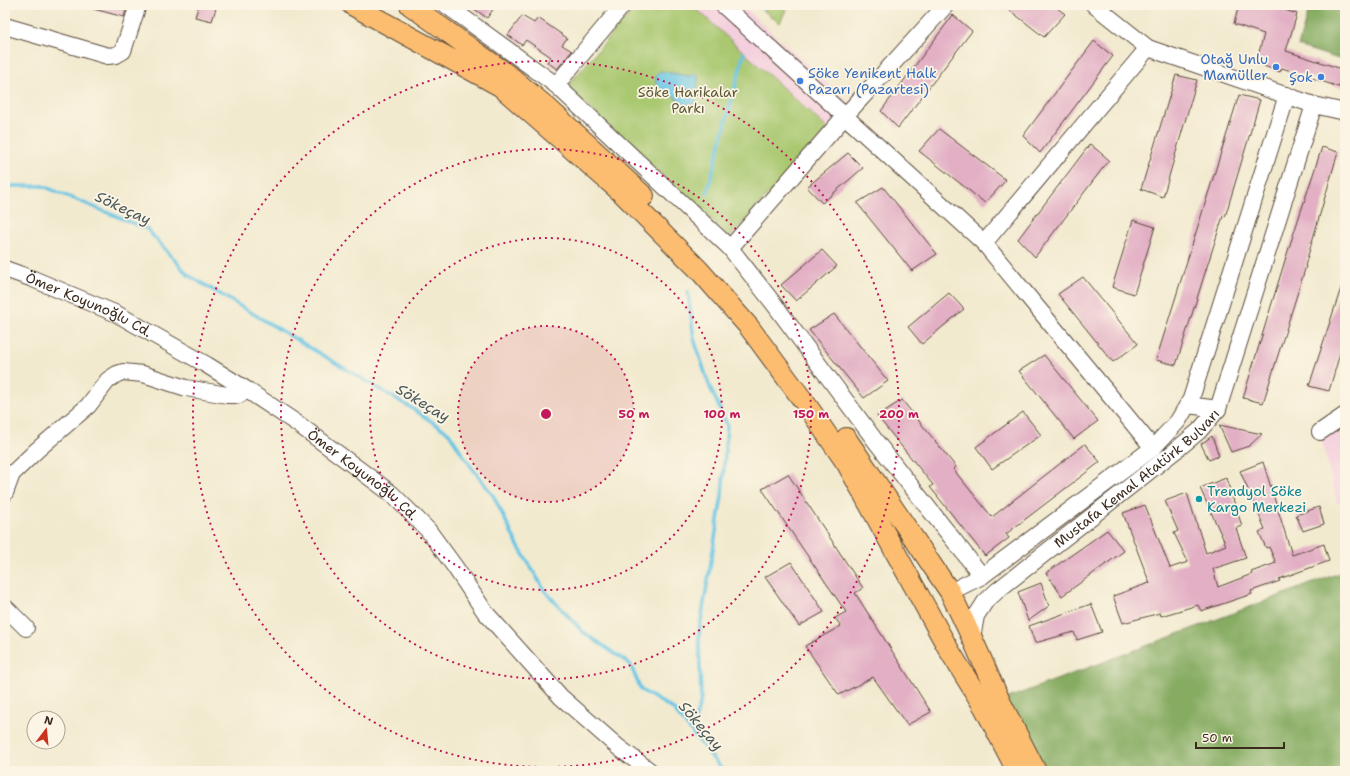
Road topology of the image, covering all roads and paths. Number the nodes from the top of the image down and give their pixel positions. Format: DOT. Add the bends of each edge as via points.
graph roads {
  1 [pos="138,5"];
  2 [pos="352,5"];
  3 [pos="410,5"];
  4 [pos="446,5"];
  5 [pos="623,5"];
  6 [pos="723,5"];
  7 [pos="946,5"];
  8 [pos="1094,5"];
  9 [pos="5,26"];
  10 [pos="1148,48"];
  11 [pos="556,85"];
  12 [pos="1287,95"];
  13 [pos="1314,104"];
  14 [pos="1345,112"];
  15 [pos="846,116"];
  16 [pos="984,243"];
  17 [pos="730,248"];
  18 [pos="5,269"];
  19 [pos="247,390"];
  20 [pos="1188,406"];
  21 [pos="1218,409"];
  22 [pos="1345,415"];
  23 [pos="1320,432"];
  24 [pos="1153,448"];
  25 [pos="5,493"];
  26 [pos="982,576"];
  27 [pos="950,592"];
  28 [pos="924,604"];
  29 [pos="5,607"];
  30 [pos="26,628"];
  31 [pos="972,638"];
  32 [pos="949,650"];
  33 [pos="650,771"];
  34 [pos="1017,771"];
  35 [pos="1036,771"];
  1 -- 9 [label="street" via="123,50 116,55 108,56"];
  2 -- 28 [label="main road" via="500,86 622,193 699,270 749,327 843,458"];
  3 -- 27 [label="main road" via="512,78 549,109 630,181 709,261 758,317 820,402"];
  4 -- 11 [label="street"];
  5 -- 11 [label="street"];
  6 -- 15 [label="street"];
  7 -- 15 [label="street"];
  8 -- 10 [label="street"];
  10 -- 12 [label="street"];
  10 -- 16 [label="street"];
  11 -- 17 [label="street"];
  12 -- 13 [label="street"];
  12 -- 20 [label="street, Mustafa Kemal Atatürk Bulvarı"];
  13 -- 14 [label="street"];
  13 -- 21 [label="street, Mustafa Kemal Atatürk Bulvarı"];
  15 -- 16 [label="street"];
  15 -- 17 [label="street"];
  16 -- 24 [label="street"];
  17 -- 26 [label="street" via="877,443"];
  18 -- 19 [label="street, Ömer Koyunoğlu Cd." via="117,314"];
  19 -- 25 [label="street" via="239,395 227,396 186,388 143,374 117,374 108,380 88,406 12,474"];
  19 -- 33 [label="street, Ömer Koyunoğlu Cd." via="298,424 392,494 428,530 485,612 561,697 618,747"];
  20 -- 21 [label="street"];
  20 -- 24 [label="street, Mustafa Kemal Atatürk Bulvarı"];
  21 -- 31 [label="street, Mustafa Kemal Atatürk Bulvarı" via="1199,431 1175,451 985,602 976,616"];
  22 -- 23 [label="street"];
  24 -- 26 [label="street, Mustafa Kemal Atatürk Bulvarı"];
  26 -- 27 [label="street, Mustafa Kemal Atatürk Bulvarı"];
  27 -- 28 [label="main road"];
  27 -- 31 [label="main road"];
  28 -- 32 [label="main road"];
  29 -- 30 [label="street"];
  31 -- 32 [label="main road"];
  31 -- 35 [label="main road" via="1000,701"];
  32 -- 34 [label="main road" via="984,706"];
}
